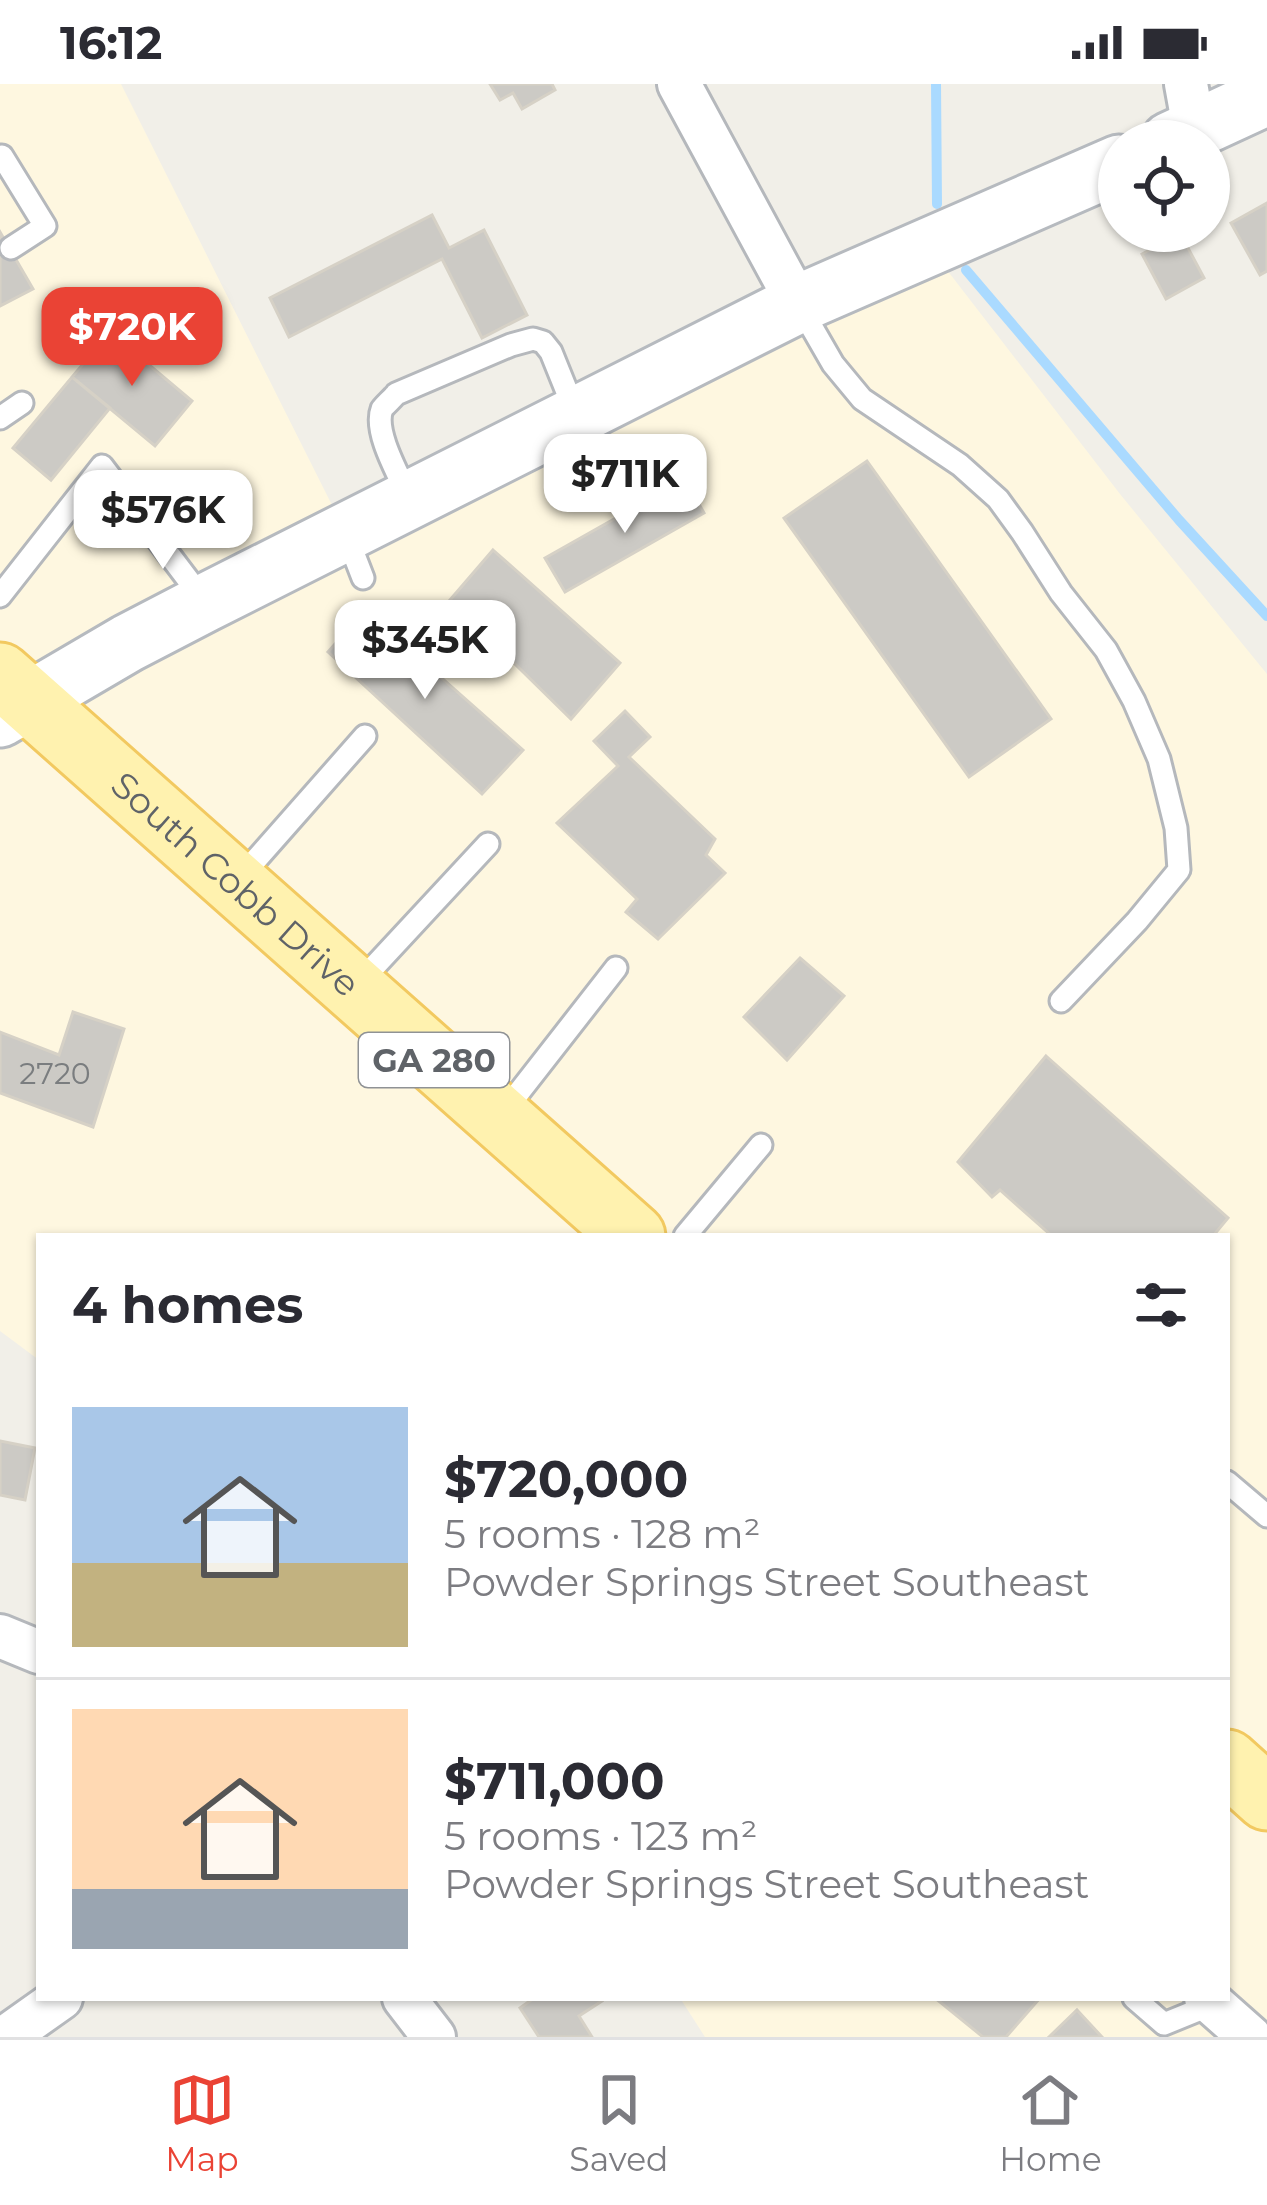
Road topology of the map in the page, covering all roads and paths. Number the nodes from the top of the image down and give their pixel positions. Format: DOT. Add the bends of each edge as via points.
graph roads {
  1 [pos="679,84"];
  2 [pos="1267,97"];
  3 [pos="1185,118"];
  4 [pos="0,157"];
  5 [pos="1098,173"];
  6 [pos="11,248"];
  7 [pos="798,304"];
  8 [pos="22,403"];
  9 [pos="577,414"];
  10 [pos="0,418"];
  11 [pos="410,499"];
  12 [pos="0,596"];
  13 [pos="206,603"];
  14 [pos="9,698"];
  15 [pos="365,736"];
  16 [pos="488,844"];
  17 [pos="235,884"];
  18 [pos="616,968"];
  19 [pos="353,989"];
  20 [pos="1061,1001"];
  21 [pos="499,1118"];
  22 [pos="761,1145"];
  23 [pos="630,1233"];
  24 [pos="688,1233"];
  25 [pos="1230,1485"];
  26 [pos="1267,1516"];
  27 [pos="0,1636"];
  28 [pos="36,1651"];
  29 [pos="1230,1765"];
  30 [pos="1267,1798"];
  31 [pos="58,2001"];
  32 [pos="406,2001"];
  33 [pos="1137,2001"];
  34 [pos="1210,2001"];
  35 [pos="6,2037"];
  36 [pos="434,2037"];
  37 [pos="1250,2037"];
  1 -- 7 [label="street"];
  2 -- 3 [label="street"];
  4 -- 6 [label="lane" via="45,226"];
  5 -- 7 [label="street"];
  7 -- 9 [label="street"];
  7 -- 20 [label="lane" via="862,399 998,500 1106,650 1159,759 1179,870"];
  8 -- 10 [label="lane"];
  9 -- 11 [label="street"];
  9 -- 11 [label="lane" via="551,352 533,340 396,394 382,408 381,427"];
  11 -- 13 [label="street" via="354,555"];
  12 -- 13 [label="lane" via="102,466"];
  13 -- 14 [label="street"];
  14 -- 17 [label="main road, South Cobb Drive / GA 280"];
  15 -- 17 [label="lane"];
  16 -- 19 [label="lane"];
  17 -- 19 [label="main road, South Cobb Drive / GA 280"];
  18 -- 21 [label="lane"];
  19 -- 21 [label="main road, South Cobb Drive / GA 280"];
  21 -- 23 [label="main road, South Cobb Drive / GA 280"];
  22 -- 24 [label="lane"];
  25 -- 26 [label="lane"];
  27 -- 28 [label="street"];
  29 -- 30 [label="main road"];
  31 -- 35 [label="street"];
  32 -- 36 [label="street"];
  33 -- 34 [label="lane" via="1164,2024"];
  34 -- 37 [label="street"];
}
